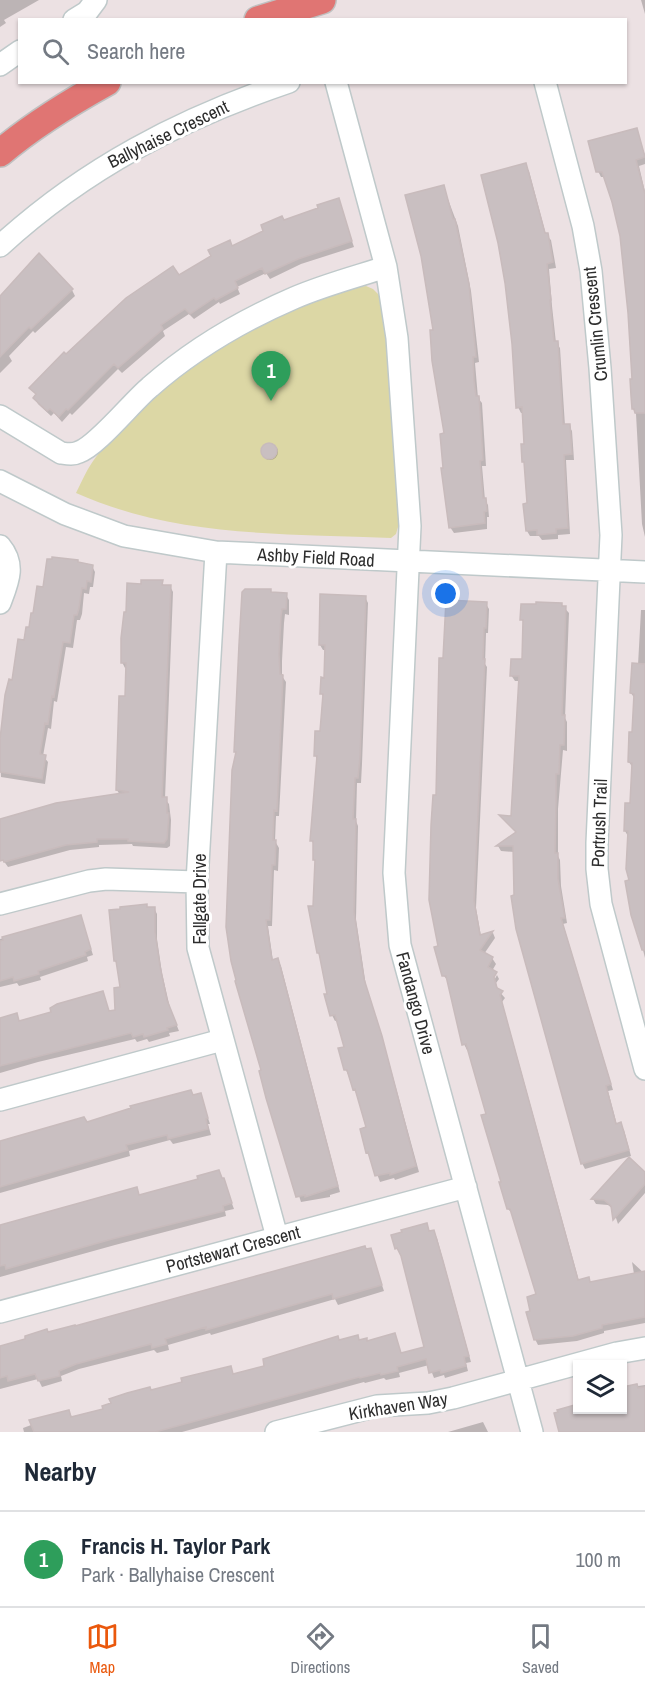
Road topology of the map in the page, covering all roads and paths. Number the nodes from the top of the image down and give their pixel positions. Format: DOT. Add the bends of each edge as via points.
graph roads {
  1 [pos="96,0"];
  2 [pos="322,0"];
  3 [pos="77,18"];
  4 [pos="264,18"];
  5 [pos="18,52"];
  6 [pos="0,65"];
  7 [pos="103,84"];
  8 [pos="284,84"];
  9 [pos="337,84"];
  10 [pos="546,84"];
  11 [pos="0,153"];
  12 [pos="0,246"];
  13 [pos="386,267"];
  14 [pos="0,416"];
  15 [pos="0,482"];
  16 [pos="0,546"];
  17 [pos="216,552"];
  18 [pos="410,561"];
  19 [pos="610,571"];
  20 [pos="645,572"];
  21 [pos="0,603"];
  22 [pos="196,882"];
  23 [pos="0,904"];
  24 [pos="222,1040"];
  25 [pos="645,1069"];
  26 [pos="0,1100"];
  27 [pos="466,1187"];
  28 [pos="277,1237"];
  29 [pos="0,1312"];
  30 [pos="645,1348"];
  31 [pos="519,1379"];
  32 [pos="327,1425"];
  33 [pos="276,1432"];
  34 [pos="532,1432"];
  1 -- 3 [label="street"];
  2 -- 4 [label="main road"];
  5 -- 6 [label="street"];
  7 -- 11 [label="main road" via="72,101"];
  8 -- 12 [label="street, Ballyhaise Crescent" via="198,116 119,157 50,204"];
  9 -- 13 [label="street"];
  10 -- 19 [label="street, Crumlin Crescent" via="591,271 602,392"];
  13 -- 14 [label="street" via="295,298 206,345 149,387 81,452 61,453"];
  13 -- 18 [label="street" via="397,338"];
  15 -- 17 [label="street, Ashby Field Road" via="56,510 124,536"];
  16 -- 21 [label="street" via="9,560 11,574"];
  17 -- 18 [label="street, Ashby Field Road"];
  17 -- 22 [label="street, Fallgate Drive"];
  18 -- 19 [label="street, Ashby Field Road"];
  18 -- 27 [label="street, Fandango Drive" via="394,873 397,918 400,945"];
  19 -- 20 [label="street, Ashby Field Road"];
  19 -- 25 [label="street, Portrush Trail" via="597,878"];
  22 -- 23 [label="street" via="106,879"];
  22 -- 24 [label="street, Fallgate Drive" via="198,948"];
  24 -- 26 [label="street"];
  24 -- 28 [label="street, Fallgate Drive"];
  27 -- 28 [label="street, Portstewart Crescent"];
  27 -- 31 [label="street, Fandango Drive"];
  28 -- 29 [label="street, Portstewart Crescent"];
  30 -- 31 [label="street, Kirkhaven Way"];
  31 -- 32 [label="street, Kirkhaven Way" via="428,1403 377,1406"];
  31 -- 34 [label="street, Fandango Drive"];
  32 -- 33 [label="street, Kirkhaven Way"];
}
